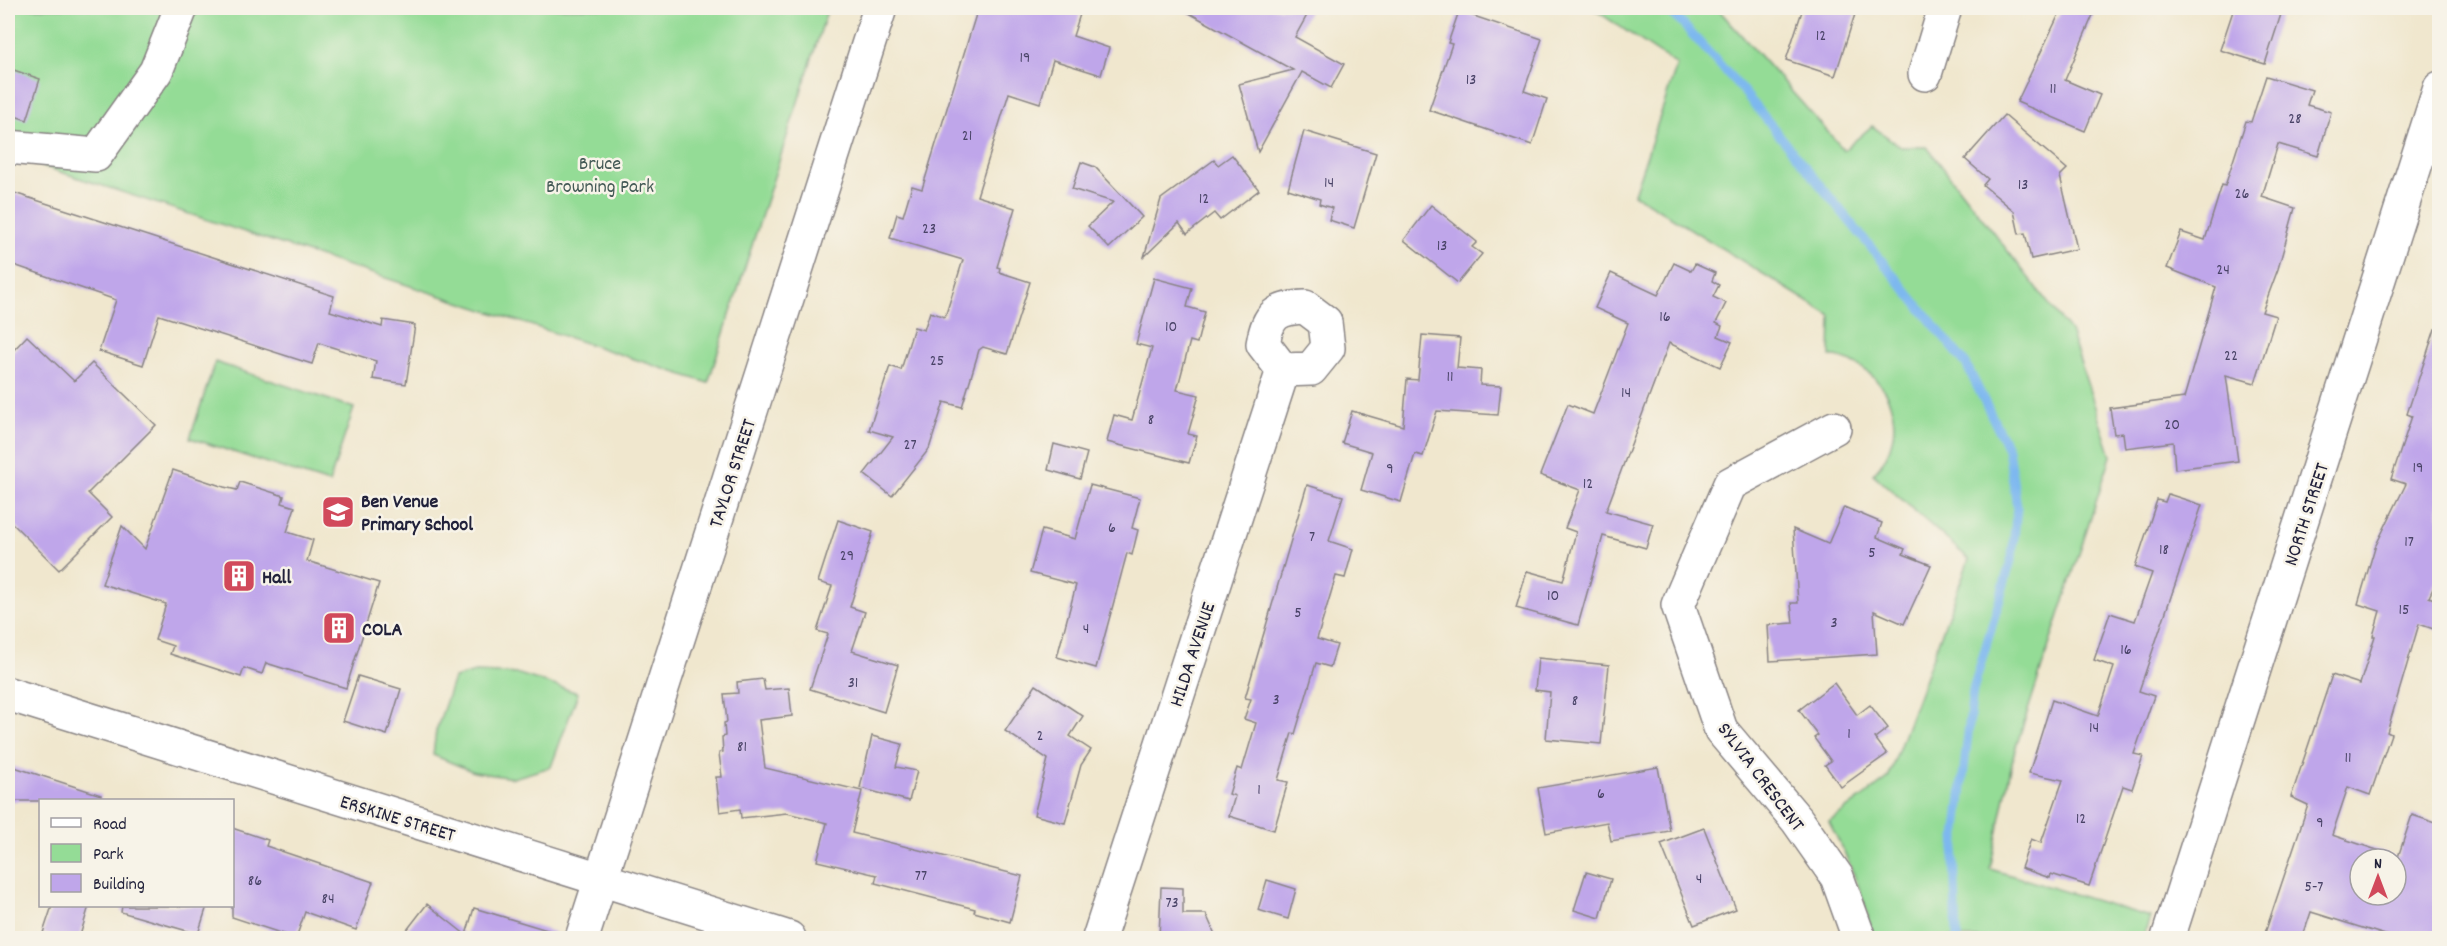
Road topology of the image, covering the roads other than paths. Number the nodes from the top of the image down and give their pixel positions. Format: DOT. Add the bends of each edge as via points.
graph roads {
  1 [pos="181,8"];
  2 [pos="880,8"];
  3 [pos="1945,8"];
  4 [pos="1925,74"];
  5 [pos="2439,88"];
  6 [pos="8,147"];
  7 [pos="1283,370"];
  8 [pos="1834,428"];
  9 [pos="8,694"];
  10 [pos="601,880"];
  11 [pos="582,939"];
  12 [pos="789,939"];
  13 [pos="1099,939"];
  14 [pos="1859,939"];
  15 [pos="2168,939"];
  1 -- 6 [label="street" via="156,71 96,154"];
  2 -- 10 [label="street, TAYLOR STREET"];
  3 -- 4 [label="street"];
  5 -- 15 [label="street, NORTH STREET"];
  7 -- 13 [label="street, HILDA AVENUE"];
  8 -- 14 [label="street, SYLVIA CRESCENT" via="1730,484 1678,605 1721,730 1797,820 1837,877"];
  9 -- 10 [label="street, ERSKINE STREET"];
  10 -- 11 [label="street, TAYLOR STREET"];
  10 -- 12 [label="street, ERSKINE STREET"];
}
